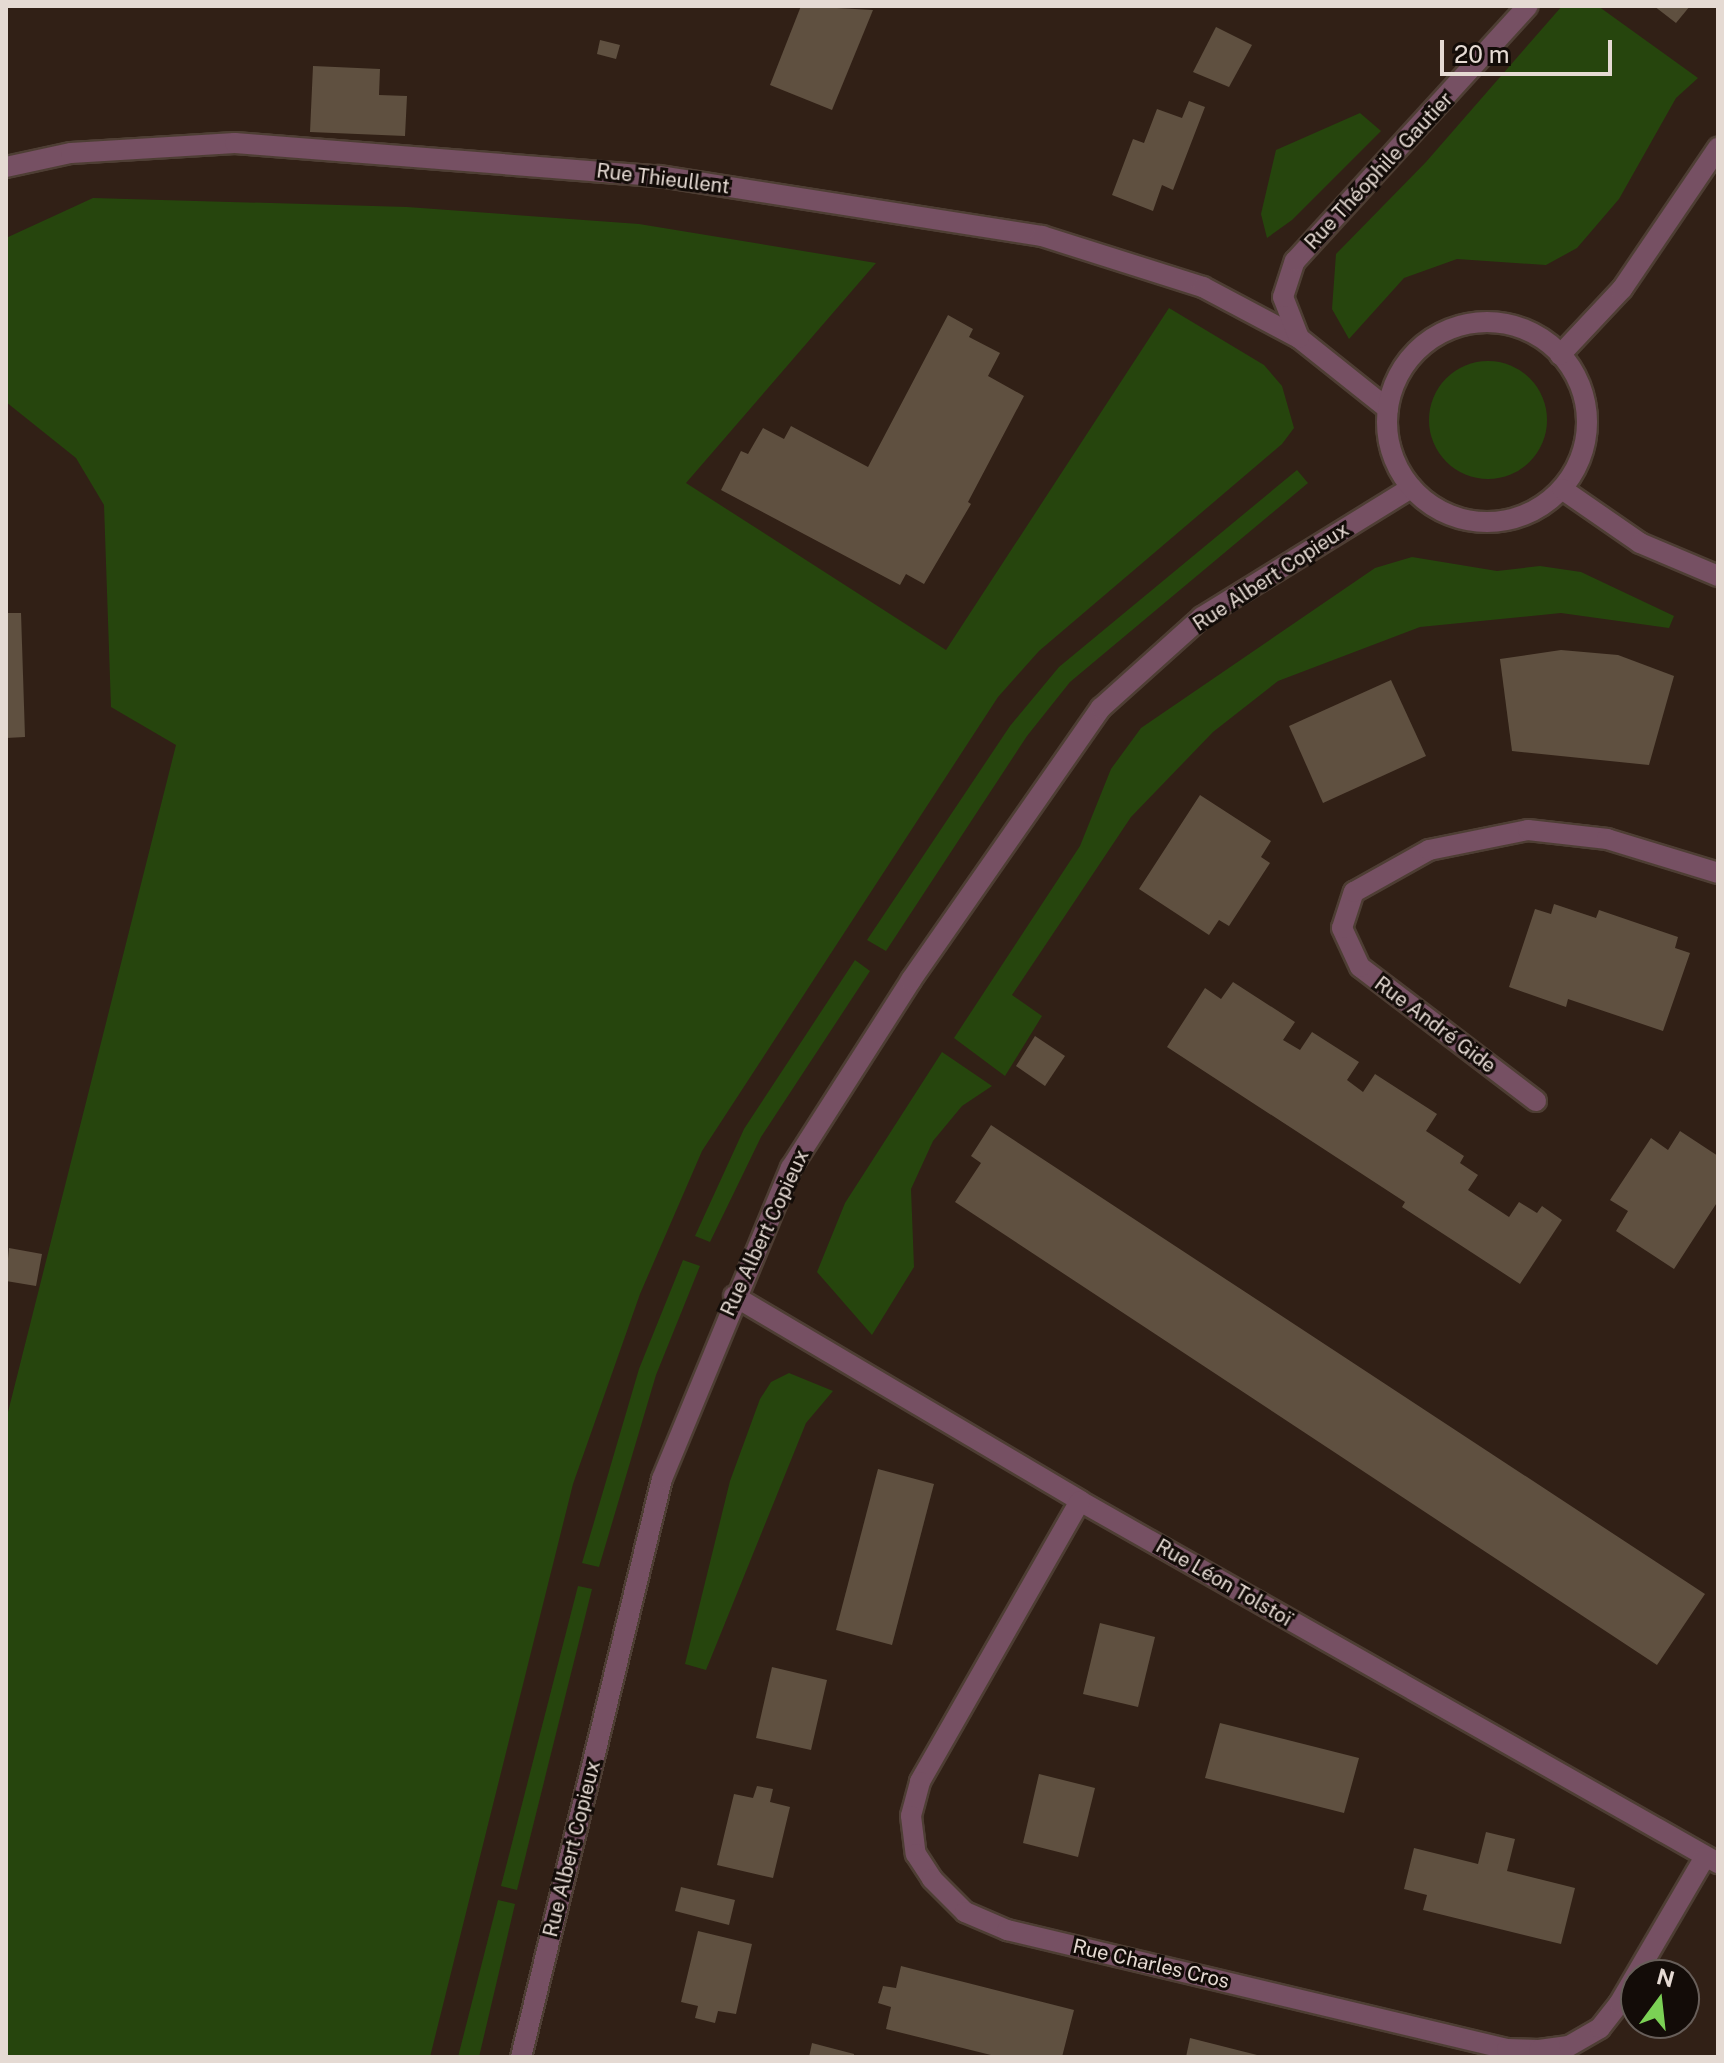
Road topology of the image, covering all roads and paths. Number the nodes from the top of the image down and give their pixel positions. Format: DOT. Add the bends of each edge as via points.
graph roads {
  1 [pos="1528,6"];
  2 [pos="1718,148"];
  3 [pos="6,167"];
  4 [pos="1299,338"];
  5 [pos="1560,355"];
  6 [pos="1388,409"];
  7 [pos="1411,488"];
  8 [pos="1562,489"];
  9 [pos="1718,576"];
  10 [pos="1718,873"];
  11 [pos="1536,1101"];
  12 [pos="734,1296"];
  13 [pos="1080,1501"];
  14 [pos="1712,1860"];
  15 [pos="521,2057"];
  1 -- 4 [label="street, Rue Théophile Gautier" via="1295,261 1283,297"];
  2 -- 5 [label="street" via="1622,289"];
  3 -- 4 [label="street, Rue Thieullent" via="71,153 235,143 659,176 1042,236 1203,287"];
  4 -- 6 [label="street"];
  5 -- 6 [label="street" via="1529,332 1503,323 1472,323 1442,333 1416,352 1397,378"];
  5 -- 8 [label="street" via="1582,389 1587,416 1577,467"];
  6 -- 7 [label="street" via="1396,464"];
  7 -- 8 [label="street" via="1446,512 1487,522 1515,519"];
  7 -- 12 [label="street, Rue Albert Copieux" via="1202,617 1101,708 911,980 791,1168"];
  8 -- 9 [label="street" via="1640,543"];
  10 -- 11 [label="street, Rue André Gide" via="1607,839 1528,830 1429,850 1354,892 1342,928 1360,967"];
  12 -- 13 [label="street, Rue Léon Tolstoï"];
  12 -- 15 [label="street, Rue Albert Copieux" via="662,1479"];
  13 -- 14 [label="street, Rue Léon Tolstoï"];
  13 -- 14 [label="street, Rue Charles Cros" via="920,1782 911,1816 916,1854 965,1912 1007,1930 1507,2049 1539,2050 1569,2046 1600,2028"];
}
